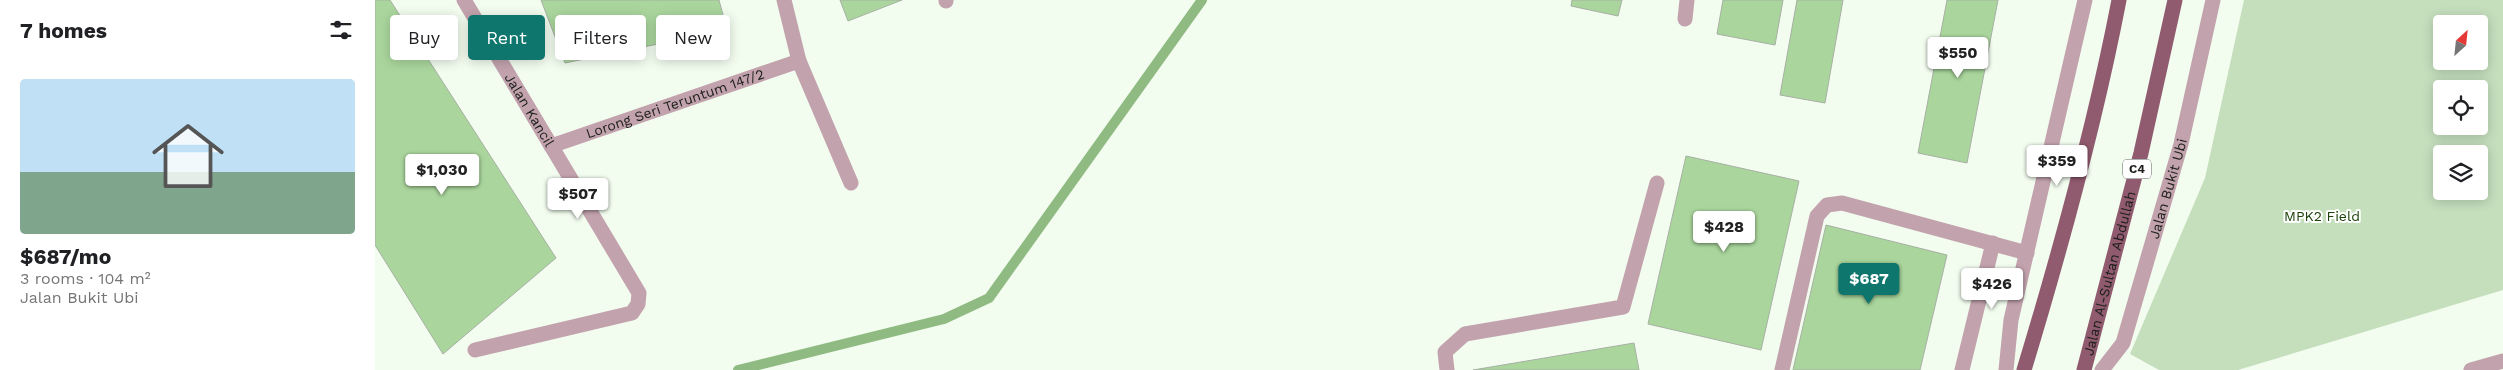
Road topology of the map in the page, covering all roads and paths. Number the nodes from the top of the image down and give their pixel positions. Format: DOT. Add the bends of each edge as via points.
graph roads {
  1 [pos="464,0"];
  2 [pos="784,0"];
  3 [pos="1687,0"];
  4 [pos="2085,0"];
  5 [pos="2119,0"];
  6 [pos="2175,0"];
  7 [pos="2213,0"];
  8 [pos="1685,19"];
  9 [pos="799,60"];
  10 [pos="551,146"];
  11 [pos="851,183"];
  12 [pos="1657,183"];
  13 [pos="1993,243"];
  14 [pos="2027,253"];
  15 [pos="475,350"];
  16 [pos="2503,361"];
  17 [pos="1447,370"];
  18 [pos="1782,370"];
  19 [pos="1962,370"];
  20 [pos="2006,370"];
  21 [pos="2024,370"];
  22 [pos="2084,370"];
  23 [pos="2102,370"];
  24 [pos="2471,370"];
  1 -- 10 [label="street, Jalan Kancil"];
  2 -- 9 [label="street"];
  3 -- 8 [label="street"];
  4 -- 14 [label="street"];
  5 -- 21 [label="main road" via="2073,198"];
  6 -- 22 [label="main road, Jalan Al-Sultan Abdullah / C4" via="2141,153"];
  7 -- 23 [label="street, Jalan Bukit Ubi / C4" via="2181,144 2123,343"];
  9 -- 10 [label="street, Lorong Seri Teruntum 147/2"];
  9 -- 11 [label="street"];
  10 -- 15 [label="street, Jalan Kancil" via="639,293 638,304 632,314"];
  12 -- 17 [label="street" via="1623,307 1465,334 1445,352"];
  13 -- 14 [label="street"];
  13 -- 18 [label="street" via="1842,203 1827,205 1817,216"];
  13 -- 19 [label="street"];
  14 -- 20 [label="street" via="2011,320"];
  16 -- 24 [label="street"];
}
